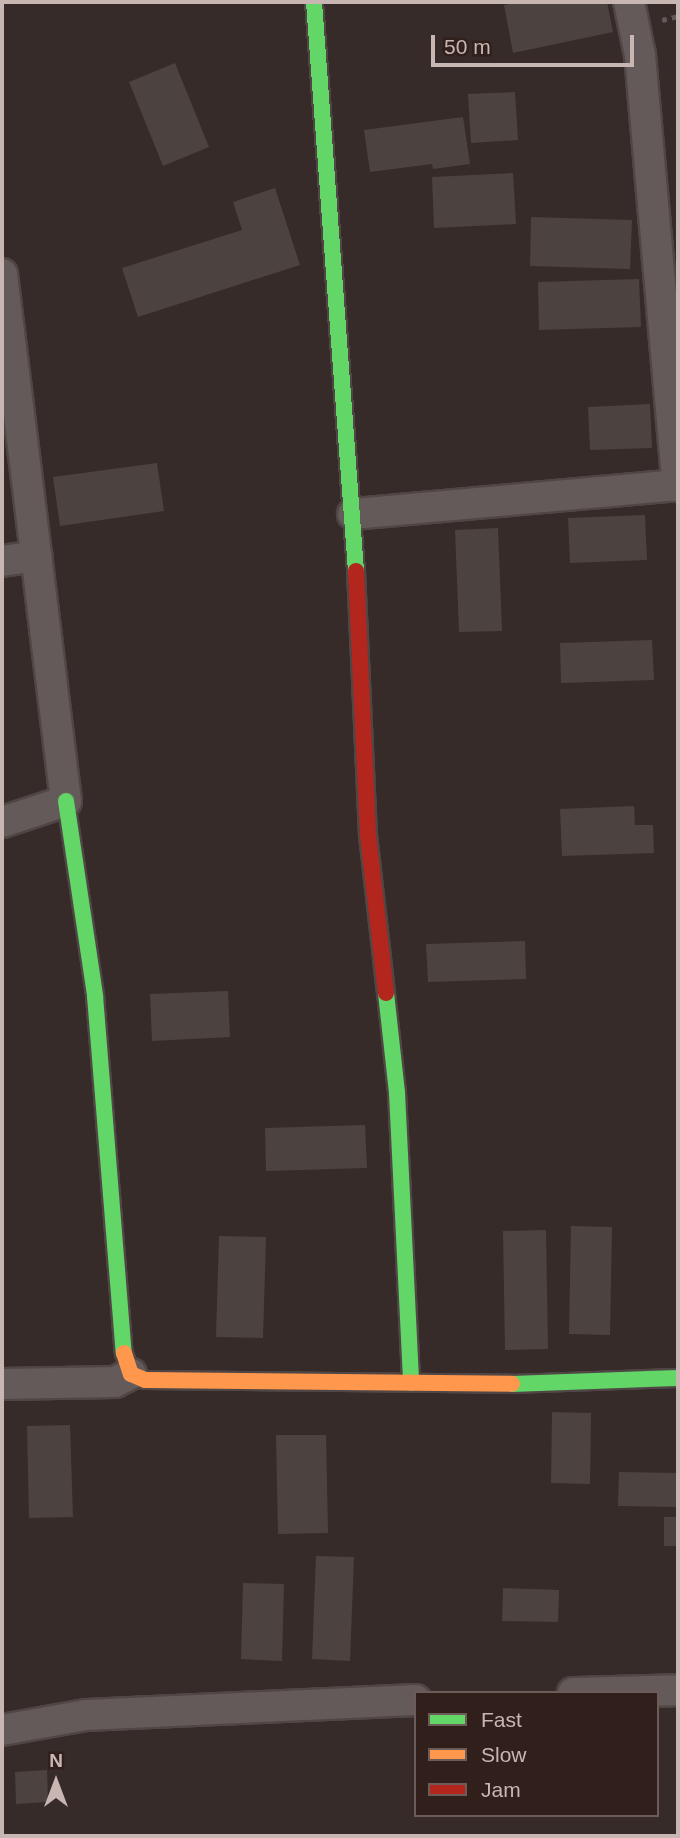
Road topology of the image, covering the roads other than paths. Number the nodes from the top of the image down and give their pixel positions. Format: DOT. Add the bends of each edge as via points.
graph roads {
  1 [pos="314,2"];
  2 [pos="629,2"];
  3 [pos="2,274"];
  4 [pos="678,485"];
  5 [pos="353,513"];
  6 [pos="37,556"];
  7 [pos="2,561"];
  8 [pos="66,801"];
  9 [pos="2,822"];
  10 [pos="131,1374"];
  11 [pos="678,1378"];
  12 [pos="411,1383"];
  13 [pos="2,1384"];
  14 [pos="678,1690"];
  15 [pos="643,1691"];
  16 [pos="414,1700"];
  17 [pos="2,1730"];
  1 -- 5 [label="street"];
  2 -- 4 [label="street" via="640,55"];
  3 -- 6 [label="street"];
  4 -- 5 [label="street"];
  5 -- 12 [label="street" via="368,835 397,1093"];
  6 -- 7 [label="street"];
  6 -- 8 [label="street"];
  8 -- 9 [label="street"];
  8 -- 10 [label="street" via="95,996 125,1359"];
  10 -- 12 [label="street" via="145,1380"];
  10 -- 13 [label="street" via="115,1382"];
  11 -- 12 [label="street"];
  14 -- 15 [label="street"];
  16 -- 17 [label="street" via="86,1715"];
}
